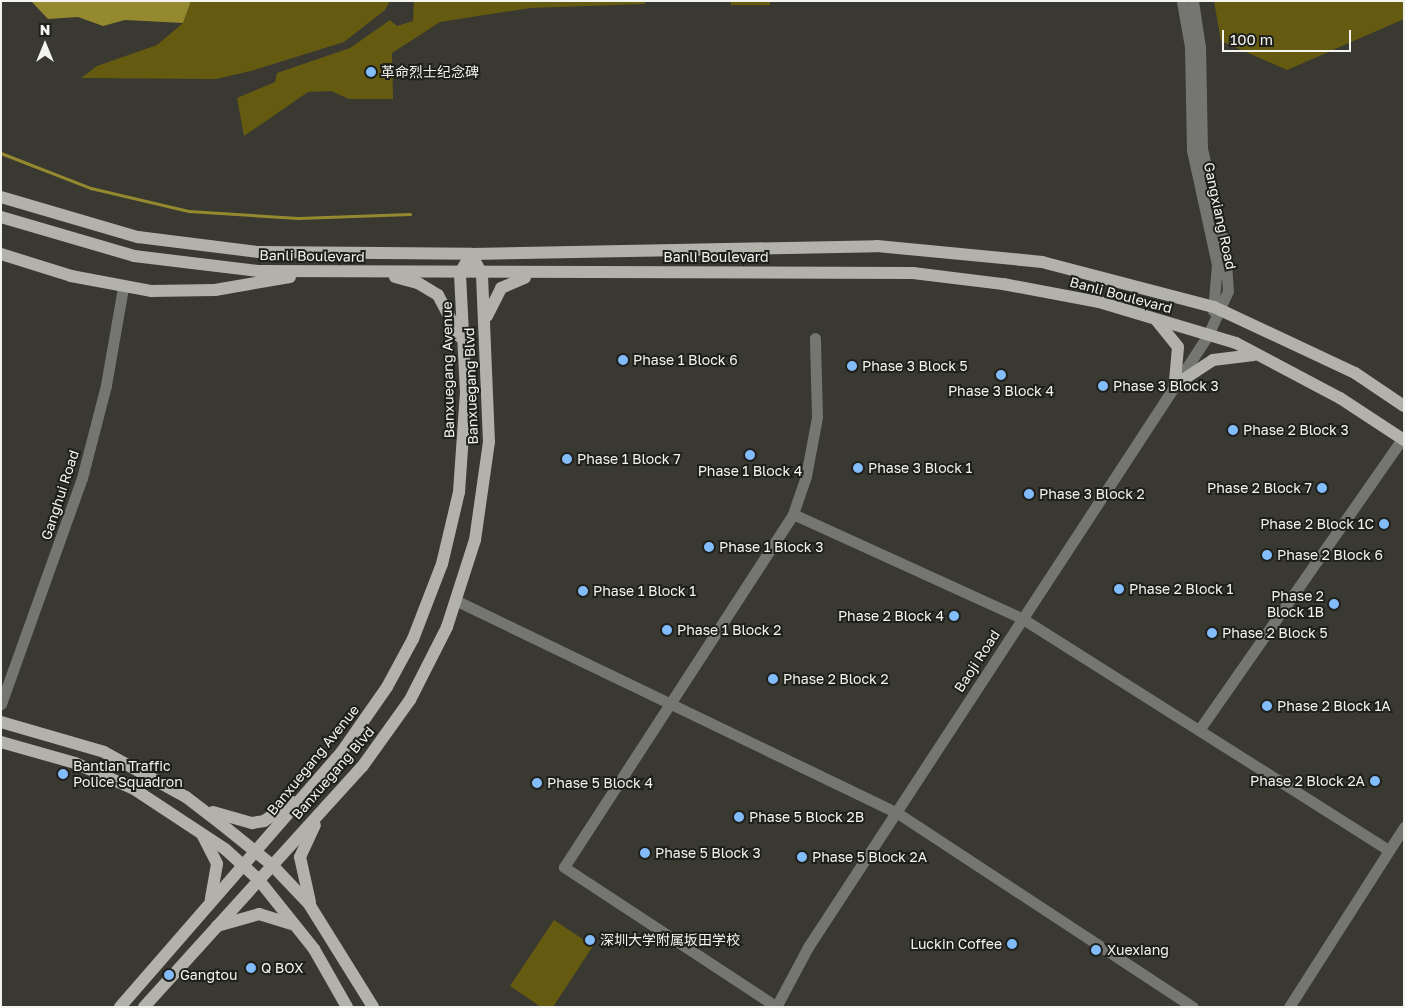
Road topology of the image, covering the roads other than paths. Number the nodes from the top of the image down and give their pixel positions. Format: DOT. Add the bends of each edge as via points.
graph roads {
  1 [pos="1182,1"];
  2 [pos="1193,1"];
  3 [pos="1,197"];
  4 [pos="1,217"];
  5 [pos="1,254"];
  6 [pos="471,254"];
  7 [pos="325,272"];
  8 [pos="376,272"];
  9 [pos="460,273"];
  10 [pos="482,274"];
  11 [pos="549,274"];
  12 [pos="123,288"];
  13 [pos="1217,308"];
  14 [pos="1153,318"];
  15 [pos="1208,335"];
  16 [pos="815,338"];
  17 [pos="463,343"];
  18 [pos="485,343"];
  19 [pos="1264,358"];
  20 [pos="1175,385"];
  21 [pos="1381,389"];
  22 [pos="1404,398"];
  23 [pos="1404,406"];
  24 [pos="1403,439"];
  25 [pos="793,514"];
  26 [pos="457,601"];
  27 [pos="1023,619"];
  28 [pos="670,703"];
  29 [pos="1,704"];
  30 [pos="1,722"];
  31 [pos="1199,730"];
  32 [pos="1,742"];
  33 [pos="305,793"];
  34 [pos="324,807"];
  35 [pos="201,809"];
  36 [pos="896,812"];
  37 [pos="1404,827"];
  38 [pos="201,832"];
  39 [pos="1389,850"];
  40 [pos="257,852"];
  41 [pos="272,865"];
  42 [pos="244,866"];
  43 [pos="258,879"];
  44 [pos="208,907"];
  45 [pos="316,916"];
  46 [pos="215,926"];
  47 [pos="295,926"];
  48 [pos="120,1007"];
  49 [pos="144,1007"];
  50 [pos="347,1007"];
  51 [pos="373,1007"];
  52 [pos="776,1007"];
  53 [pos="1193,1007"];
  54 [pos="1289,1007"];
  1 -- 13 [label="street, Gangxiang Road" via="1190,47 1193,160 1217,265"];
  2 -- 13 [label="street, Gangxiang Road" via="1200,46 1202,149 1227,264 1228,291"];
  3 -- 6 [label="main road, Banli Boulevard" via="108,230 198,247 259,252"];
  4 -- 7 [label="main road, Banli Boulevard" via="73,241 165,261 234,270"];
  5 -- 12 [label="main road"];
  6 -- 9 [label="main road"];
  6 -- 10 [label="main road, Banxuegang Blvd"];
  6 -- 13 [label="main road, Banli Boulevard" via="792,246 949,251 1042,262"];
  7 -- 8 [label="main road, Banli Boulevard"];
  7 -- 12 [label="main road" via="215,290"];
  8 -- 9 [label="main road, Banli Boulevard"];
  8 -- 17 [label="main road" via="418,283 438,295"];
  9 -- 10 [label="main road, Banli Boulevard"];
  9 -- 17 [label="main road, Banxuegang Avenue"];
  10 -- 11 [label="main road, Banli Boulevard"];
  10 -- 18 [label="main road, Banxuegang Blvd"];
  11 -- 14 [label="main road, Banli Boulevard" via="913,273 1041,291"];
  11 -- 18 [label="main road" via="512,282 497,293 488,310"];
  12 -- 29 [label="street, Ganghui Road" via="86,463"];
  13 -- 15 [label="street, Gangxiang Road"];
  13 -- 21 [label="main road, Banli Boulevard" via="1288,339"];
  14 -- 15 [label="main road, Banli Boulevard"];
  14 -- 20 [label="main road" via="1178,347"];
  15 -- 19 [label="main road, Banli Boulevard"];
  15 -- 20 [label="street, Baoji Road"];
  16 -- 25 [label="street" via="816,417 806,476"];
  17 -- 33 [label="main road, Banxuegang Avenue" via="462,467 433,590 387,687 341,753"];
  18 -- 26 [label="main road, Banxuegang Blvd" via="487,467 475,540"];
  19 -- 20 [label="main road" via="1222,356"];
  19 -- 24 [label="main road, Banli Boulevard" via="1340,398"];
  20 -- 27 [label="street, Baoji Road"];
  21 -- 22 [label="main road"];
  21 -- 23 [label="main road, Banli Boulevard"];
  24 -- 31 [label="street"];
  25 -- 27 [label="street"];
  25 -- 28 [label="street"];
  26 -- 28 [label="street"];
  26 -- 34 [label="main road, Banxuegang Blvd" via="410,700 367,760"];
  27 -- 31 [label="street"];
  27 -- 36 [label="street, Baoji Road"];
  28 -- 36 [label="street"];
  28 -- 52 [label="street" via="564,867"];
  30 -- 35 [label="main road" via="104,752"];
  31 -- 39 [label="street"];
  32 -- 38 [label="main road" via="75,763 134,789"];
  33 -- 35 [label="main road" via="264,821 252,823"];
  33 -- 40 [label="main road, Banxuegang Avenue"];
  34 -- 41 [label="main road, Banxuegang Blvd"];
  34 -- 45 [label="main road" via="300,857 305,890"];
  35 -- 40 [label="main road"];
  36 -- 52 [label="street, Baoji Road" via="799,961"];
  36 -- 53 [label="street"];
  37 -- 39 [label="street"];
  38 -- 42 [label="main road"];
  38 -- 44 [label="main road" via="217,864"];
  39 -- 54 [label="street"];
  40 -- 41 [label="main road"];
  40 -- 42 [label="main road, Banxuegang Avenue"];
  41 -- 43 [label="main road, Banxuegang Blvd"];
  41 -- 45 [label="main road"];
  42 -- 43 [label="main road"];
  42 -- 44 [label="main road, Banxuegang Avenue"];
  43 -- 46 [label="main road, Banxuegang Blvd"];
  43 -- 47 [label="main road"];
  44 -- 48 [label="main road, Banxuegang Avenue"];
  45 -- 51 [label="main road"];
  46 -- 47 [label="main road" via="259,914"];
  46 -- 49 [label="main road, Banxuegang Blvd"];
  47 -- 50 [label="main road" via="314,949"];
}
